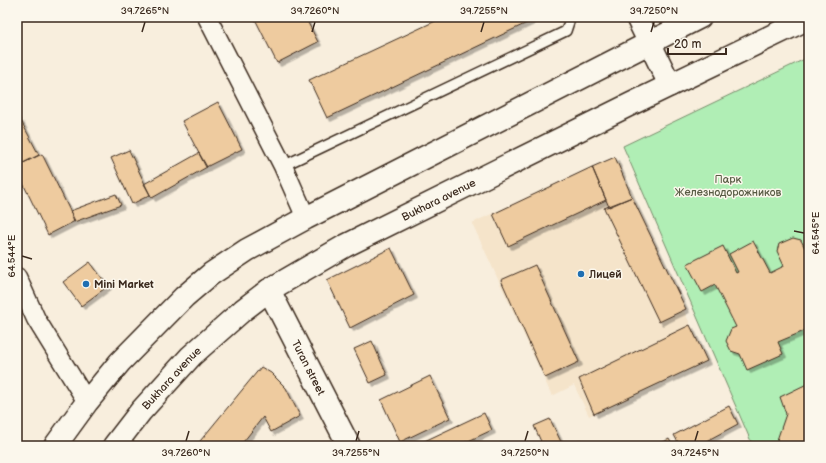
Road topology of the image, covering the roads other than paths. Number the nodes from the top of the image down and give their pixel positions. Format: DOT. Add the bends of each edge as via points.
graph roads {
  1 [pos="207,17"];
  2 [pos="567,17"];
  3 [pos="636,17"];
  4 [pos="700,17"];
  5 [pos="809,18"];
  6 [pos="649,44"];
  7 [pos="670,84"];
  8 [pos="283,166"];
  9 [pos="306,218"];
  10 [pos="17,277"];
  11 [pos="269,290"];
  12 [pos="87,402"];
  13 [pos="56,446"];
  14 [pos="114,446"];
  15 [pos="349,446"];
  1 -- 8 [label="street"];
  2 -- 8 [label="lane" via="569,22 566,32"];
  3 -- 6 [label="main road"];
  4 -- 6 [label="main road"];
  5 -- 7 [label="main road, Bukhara avenue"];
  6 -- 7 [label="main road"];
  6 -- 9 [label="main road"];
  7 -- 11 [label="main road, Bukhara avenue" via="345,246"];
  8 -- 9 [label="street"];
  9 -- 12 [label="main road" via="247,250 206,278 158,322"];
  10 -- 12 [label="street" via="36,319"];
  11 -- 14 [label="main road, Bukhara avenue" via="191,356 141,411"];
  11 -- 15 [label="main road, Turan street"];
  12 -- 13 [label="main road"];
}
